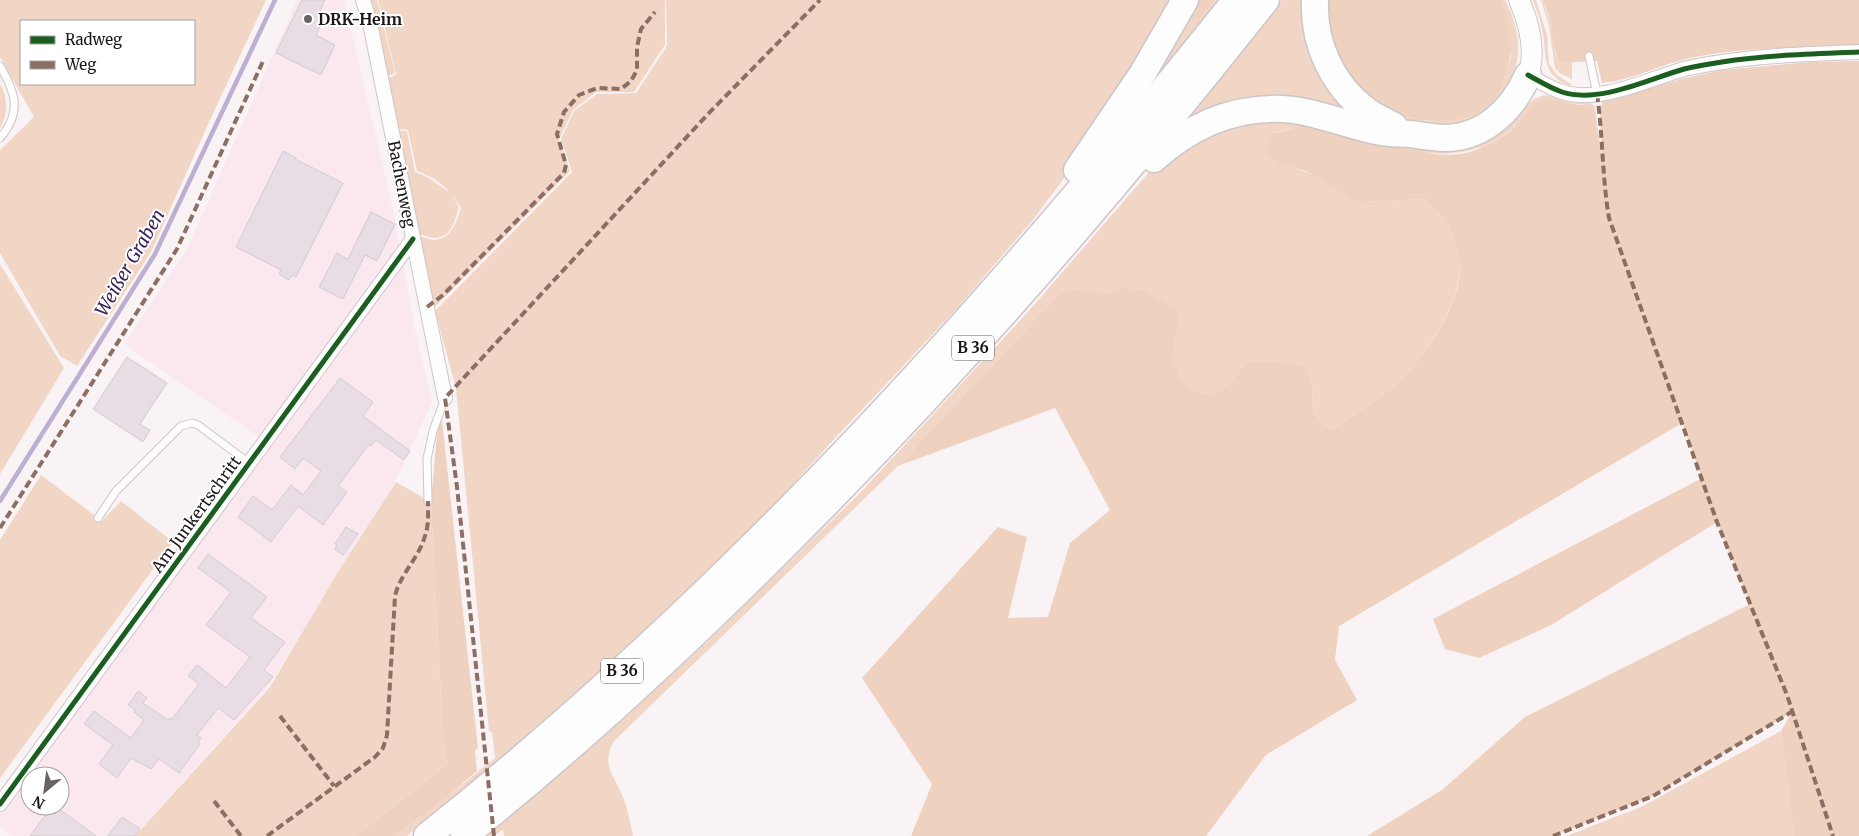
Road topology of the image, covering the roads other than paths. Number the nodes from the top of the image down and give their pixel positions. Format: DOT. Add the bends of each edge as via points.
graph roads {
  1 [pos="363,0"];
  2 [pos="1185,0"];
  3 [pos="1236,0"];
  4 [pos="1266,0"];
  5 [pos="1315,0"];
  6 [pos="1519,0"];
  7 [pos="1859,52"];
  8 [pos="1589,56"];
  9 [pos="0,66"];
  10 [pos="1528,75"];
  11 [pos="1597,94"];
  12 [pos="1410,134"];
  13 [pos="0,138"];
  14 [pos="1118,183"];
  15 [pos="413,239"];
  16 [pos="1034,244"];
  17 [pos="445,398"];
  18 [pos="249,463"];
  19 [pos="428,501"];
  20 [pos="98,518"];
  21 [pos="0,804"];
  22 [pos="427,836"];
  23 [pos="464,836"];
  1 -- 15 [label="street, Bachenweg"];
  2 -- 16 [label="highway, B 36" via="1143,73 1060,194"];
  3 -- 16 [label="highway, B 36"];
  4 -- 14 [label="highway, B 36"];
  5 -- 12 [label="highway" via="1315,24 1324,57 1342,86 1368,112"];
  6 -- 10 [label="main road" via="1531,38 1532,58"];
  7 -- 11 [label="street" via="1723,62 1685,69"];
  8 -- 11 [label="lane"];
  9 -- 13 [label="lane" via="15,106 11,121"];
  10 -- 11 [label="street" via="1563,93"];
  10 -- 12 [label="highway" via="1511,104 1484,128 1446,138"];
  12 -- 14 [label="highway, B 36" via="1382,132 1299,110 1253,110 1226,115 1198,127"];
  14 -- 23 [label="highway, B 36" via="934,392 746,585 587,733"];
  15 -- 17 [label="street, Bachenweg"];
  15 -- 18 [label="street, Am Junkertschritt"];
  16 -- 22 [label="highway, B 36" via="896,399 742,557 588,702"];
  17 -- 19 [label="lane" via="427,459"];
  18 -- 20 [label="lane" via="198,425 186,424 116,491"];
  18 -- 21 [label="street, Am Junkertschritt"];
}
